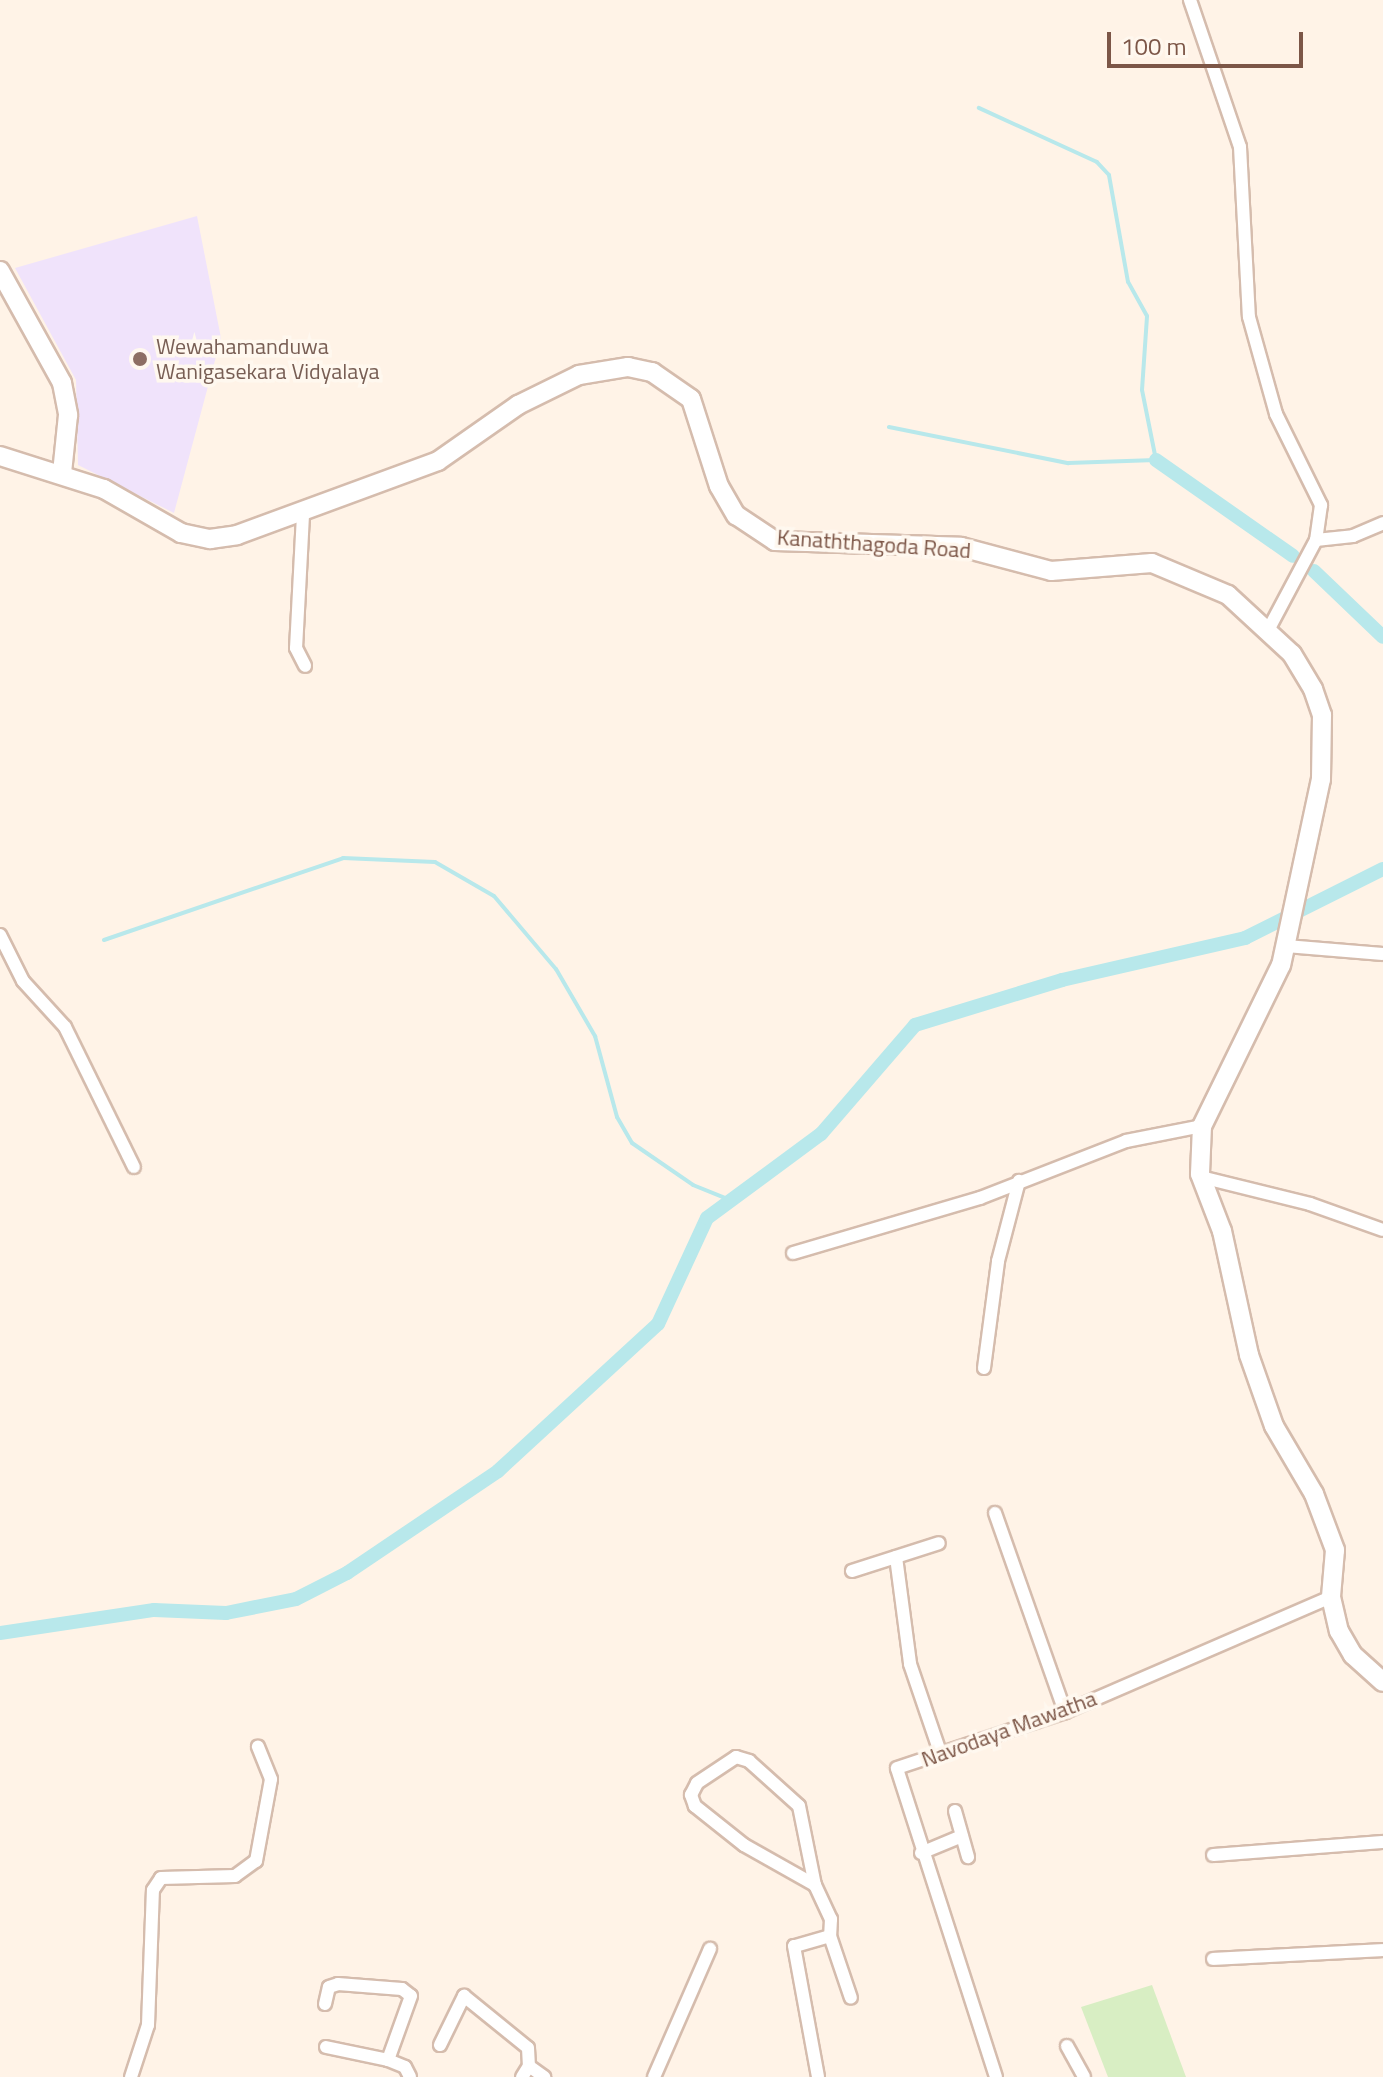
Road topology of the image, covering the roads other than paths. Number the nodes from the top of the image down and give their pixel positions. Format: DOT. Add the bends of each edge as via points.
graph roads {
  1 [pos="1190,0"];
  2 [pos="0,271"];
  3 [pos="0,456"];
  4 [pos="62,473"];
  5 [pos="303,515"];
  6 [pos="1383,523"];
  7 [pos="1316,540"];
  8 [pos="1267,632"];
  9 [pos="305,666"];
  10 [pos="0,935"];
  11 [pos="1286,946"];
  12 [pos="1383,954"];
  13 [pos="1202,1126"];
  14 [pos="134,1167"];
  15 [pos="1205,1178"];
  16 [pos="1019,1181"];
  17 [pos="1383,1230"];
  18 [pos="793,1253"];
  19 [pos="984,1368"];
  20 [pos="995,1513"];
  21 [pos="939,1543"];
  22 [pos="896,1557"];
  23 [pos="852,1571"];
  24 [pos="1331,1597"];
  25 [pos="1383,1682"];
  26 [pos="1065,1712"];
  27 [pos="258,1747"];
  28 [pos="941,1755"];
  29 [pos="955,1811"];
  30 [pos="962,1836"];
  31 [pos="1383,1842"];
  32 [pos="921,1853"];
  33 [pos="1213,1855"];
  34 [pos="968,1857"];
  35 [pos="815,1885"];
  36 [pos="830,1936"];
  37 [pos="710,1949"];
  38 [pos="1383,1950"];
  39 [pos="1213,1959"];
  40 [pos="851,1998"];
  41 [pos="325,2004"];
  42 [pos="440,2045"];
  43 [pos="1067,2046"];
  44 [pos="326,2047"];
  45 [pos="388,2060"];
  46 [pos="526,2072"];
  47 [pos="131,2077"];
  48 [pos="410,2077"];
  49 [pos="544,2077"];
  50 [pos="654,2077"];
  51 [pos="818,2077"];
  52 [pos="996,2077"];
  53 [pos="1084,2077"];
  1 -- 7 [label="street" via="1240,147 1249,317 1276,414 1321,505"];
  2 -- 4 [label="street" via="62,383 68,415"];
  3 -- 4 [label="street, Kanaththagoda Road"];
  4 -- 5 [label="street, Kanaththagoda Road" via="181,533 210,539"];
  5 -- 8 [label="street, Kanaththagoda Road" via="438,461 518,405 579,375 628,367 652,372 691,399 719,486 736,515 775,541 961,547 1051,571 1152,563 1228,595"];
  5 -- 9 [label="street" via="296,648"];
  6 -- 7 [label="street"];
  7 -- 8 [label="street"];
  8 -- 11 [label="street, Kanaththagoda Road" via="1292,654 1322,715 1321,779"];
  10 -- 14 [label="street" via="23,981 65,1027"];
  11 -- 12 [label="street"];
  11 -- 13 [label="street, Kanaththagoda Road"];
  13 -- 15 [label="street, Kanaththagoda Road" via="1198,1156"];
  13 -- 16 [label="street" via="1126,1141"];
  15 -- 17 [label="street" via="1310,1204"];
  15 -- 24 [label="street, Kanaththagoda Road" via="1274,1426 1314,1494 1335,1550"];
  16 -- 18 [label="street"];
  16 -- 19 [label="street" via="998,1261"];
  20 -- 26 [label="street"];
  21 -- 22 [label="street"];
  22 -- 23 [label="street"];
  22 -- 28 [label="street" via="910,1664"];
  24 -- 25 [label="street" via="1353,1655"];
  24 -- 26 [label="street, Navodaya Mawatha"];
  26 -- 28 [label="street, Navodaya Mawatha"];
  27 -- 47 [label="street" via="271,1779 256,1861 235,1876 161,1878 153,1890 148,2025"];
  28 -- 32 [label="street, Navodaya Mawatha" via="897,1768"];
  29 -- 30 [label="street"];
  30 -- 32 [label="street"];
  30 -- 34 [label="street"];
  31 -- 33 [label="street"];
  32 -- 52 [label="street, Navodaya Mawatha"];
  35 -- 35 [label="street" via="799,1806 749,1761 722,1761 697,1783 691,1795 695,1806 744,1845"];
  35 -- 36 [label="street" via="831,1919"];
  36 -- 40 [label="street"];
  36 -- 51 [label="street" via="794,1946"];
  37 -- 50 [label="street"];
  38 -- 39 [label="street"];
  41 -- 45 [label="street" via="329,1987 338,1984 402,1989 411,1996"];
  42 -- 46 [label="street" via="464,1996 528,2048"];
  43 -- 53 [label="street"];
  44 -- 45 [label="street"];
  45 -- 48 [label="street"];
  46 -- 49 [label="street"];
}
